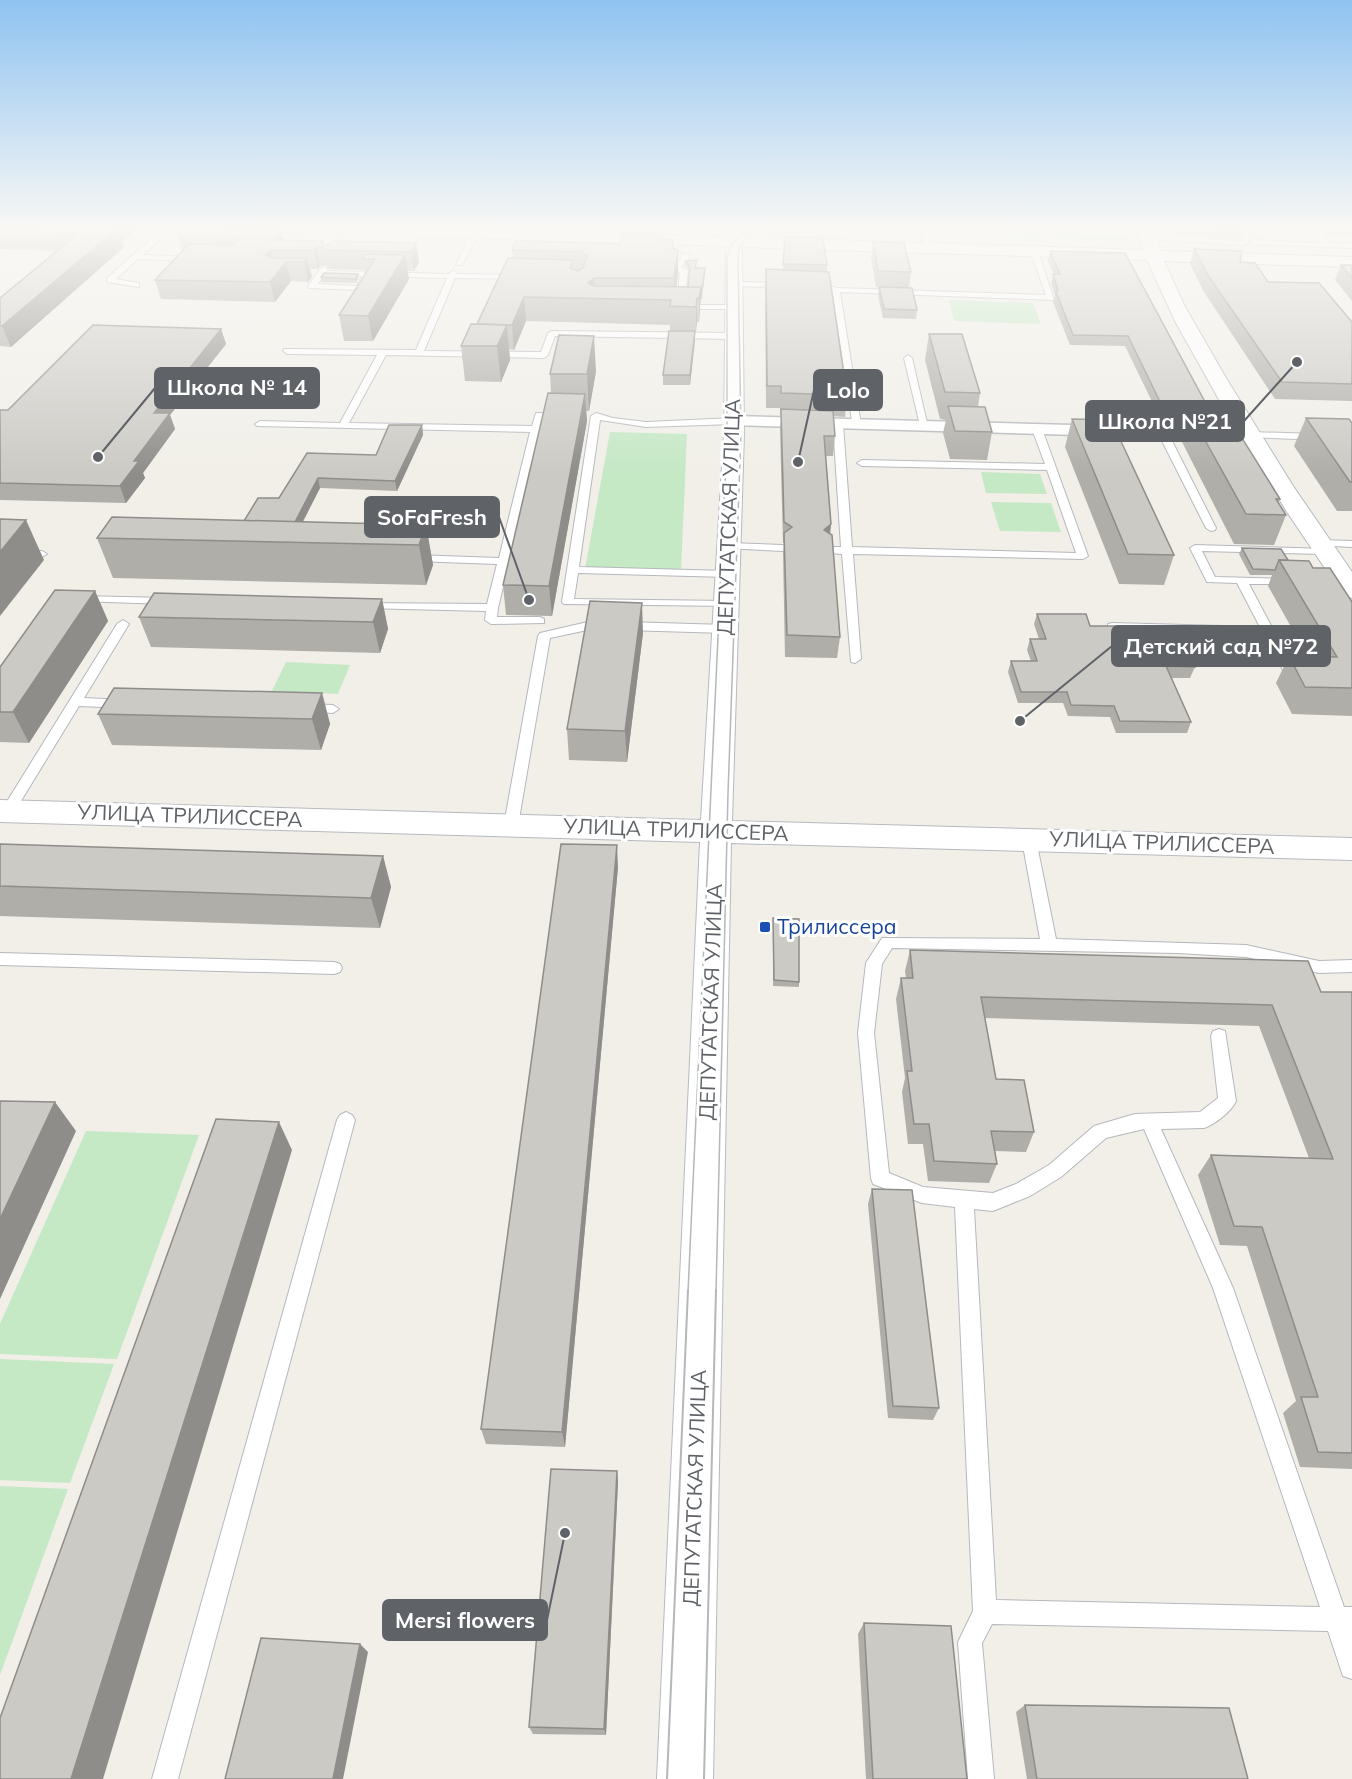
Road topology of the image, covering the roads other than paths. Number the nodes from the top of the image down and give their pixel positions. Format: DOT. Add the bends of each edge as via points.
graph roads {
  1 [pos="438,309"];
  2 [pos="733,309"];
  3 [pos="838,309"];
  4 [pos="1176,309"];
  5 [pos="734,336"];
  6 [pos="287,351"];
  7 [pos="383,352"];
  8 [pos="419,353"];
  9 [pos="909,358"];
  10 [pos="573,416"];
  11 [pos="585,416"];
  12 [pos="596,416"];
  13 [pos="734,421"];
  14 [pos="924,421"];
  15 [pos="260,424"];
  16 [pos="847,424"];
  17 [pos="343,426"];
  18 [pos="535,429"];
  19 [pos="1037,429"];
  20 [pos="1163,433"];
  21 [pos="1249,435"];
  22 [pos="1352,438"];
  23 [pos="862,463"];
  24 [pos="1050,467"];
  25 [pos="1211,528"];
  26 [pos="1352,544"];
  27 [pos="729,546"];
  28 [pos="1321,547"];
  29 [pos="783,548"];
  30 [pos="829,550"];
  31 [pos="846,550"];
  32 [pos="0,553"];
  33 [pos="42,554"];
  34 [pos="396,558"];
  35 [pos="503,561"];
  36 [pos="573,570"];
  37 [pos="728,574"];
  38 [pos="1241,580"];
  39 [pos="1298,581"];
  40 [pos="1344,585"];
  41 [pos="80,599"];
  42 [pos="184,601"];
  43 [pos="727,604"];
  44 [pos="347,605"];
  45 [pos="492,608"];
  46 [pos="540,621"];
  47 [pos="123,624"];
  48 [pos="1112,627"];
  49 [pos="726,629"];
  50 [pos="1269,631"];
  51 [pos="855,659"];
  52 [pos="1288,669"];
  53 [pos="75,702"];
  54 [pos="145,704"];
  55 [pos="298,708"];
  56 [pos="333,709"];
  57 [pos="4,811"];
  58 [pos="511,825"];
  59 [pos="717,831"];
  60 [pos="1029,840"];
  61 [pos="1352,849"];
  62 [pos="1049,944"];
  63 [pos="0,959"];
  64 [pos="1352,966"];
  65 [pos="334,968"];
  66 [pos="1219,1036"];
  67 [pos="346,1120"];
  68 [pos="1149,1121"];
  69 [pos="964,1199"];
  70 [pos="985,1612"];
  71 [pos="1344,1619"];
  72 [pos="1352,1667"];
  73 [pos="165,1779"];
  74 [pos="685,1779"];
  75 [pos="981,1779"];
  1 -- 8 [label="lane"];
  2 -- 5 [label="main road, ДЕПУТАТСКАЯ УЛИЦА"];
  3 -- 16 [label="lane"];
  4 -- 21 [label="main road"];
  5 -- 8 [label="lane" via="552,333 544,355"];
  5 -- 13 [label="main road, ДЕПУТАТСКАЯ УЛИЦА"];
  6 -- 7 [label="lane"];
  7 -- 8 [label="lane"];
  7 -- 17 [label="lane"];
  9 -- 14 [label="lane"];
  10 -- 18 [label="lane" via="539,415"];
  11 -- 12 [label="lane"];
  12 -- 13 [label="lane" via="611,421 686,424"];
  12 -- 36 [label="lane"];
  13 -- 16 [label="street"];
  13 -- 27 [label="main road, ДЕПУТАТСКАЯ УЛИЦА"];
  15 -- 17 [label="lane"];
  16 -- 19 [label="street"];
  16 -- 31 [label="lane"];
  17 -- 18 [label="lane"];
  18 -- 35 [label="lane"];
  19 -- 20 [label="street"];
  19 -- 24 [label="lane"];
  20 -- 21 [label="street"];
  20 -- 25 [label="lane"];
  21 -- 22 [label="lane"];
  21 -- 28 [label="main road"];
  23 -- 24 [label="lane"];
  24 -- 31 [label="lane" via="1083,556"];
  26 -- 28 [label="lane"];
  27 -- 29 [label="lane"];
  27 -- 37 [label="main road, ДЕПУТАТСКАЯ УЛИЦА"];
  28 -- 38 [label="lane" via="1196,548 1211,580"];
  28 -- 40 [label="main road"];
  30 -- 31 [label="lane"];
  31 -- 51 [label="lane"];
  32 -- 33 [label="lane"];
  34 -- 35 [label="lane"];
  35 -- 45 [label="lane"];
  36 -- 37 [label="lane"];
  36 -- 43 [label="lane" via="568,602"];
  37 -- 43 [label="main road, ДЕПУТАТСКАЯ УЛИЦА"];
  38 -- 39 [label="lane"];
  38 -- 50 [label="lane"];
  41 -- 42 [label="lane"];
  43 -- 49 [label="main road, ДЕПУТАТСКАЯ УЛИЦА"];
  44 -- 45 [label="lane"];
  45 -- 46 [label="lane" via="491,620"];
  47 -- 53 [label="lane"];
  48 -- 50 [label="lane"];
  49 -- 58 [label="lane" via="592,625 544,636"];
  49 -- 59 [label="main road, ДЕПУТАТСКАЯ УЛИЦА"];
  50 -- 52 [label="lane"];
  53 -- 54 [label="lane"];
  53 -- 57 [label="lane"];
  55 -- 56 [label="lane"];
  57 -- 58 [label="main road, УЛИЦА ТРИЛИССЕРА"];
  58 -- 59 [label="main road, УЛИЦА ТРИЛИССЕРА"];
  59 -- 60 [label="main road, УЛИЦА ТРИЛИССЕРА"];
  59 -- 74 [label="main road, ДЕПУТАТСКАЯ УЛИЦА"];
  60 -- 61 [label="main road, УЛИЦА ТРИЛИССЕРА"];
  60 -- 62 [label="lane"];
  62 -- 64 [label="lane" via="1246,951 1319,966"];
  62 -- 69 [label="lane" via="888,942 874,963 866,1034 880,1178 922,1195"];
  63 -- 65 [label="lane"];
  66 -- 68 [label="lane" via="1227,1101 1204,1120"];
  67 -- 73 [label="lane"];
  68 -- 69 [label="lane" via="1100,1132 1055,1172 1023,1190 993,1202"];
  68 -- 71 [label="lane" via="1222,1287"];
  69 -- 70 [label="lane"];
  70 -- 71 [label="lane"];
  70 -- 75 [label="lane" via="970,1642"];
  71 -- 72 [label="lane"];
}
